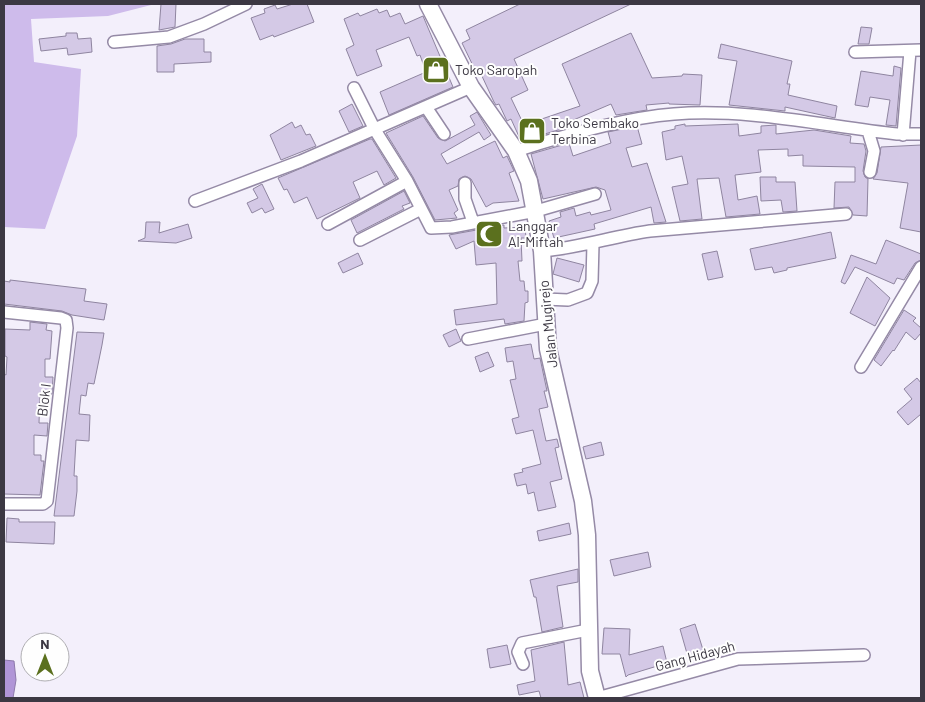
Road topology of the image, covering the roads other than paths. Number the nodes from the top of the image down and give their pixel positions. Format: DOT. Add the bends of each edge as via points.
graph roads {
  1 [pos="246,4"];
  2 [pos="428,4"];
  3 [pos="114,42"];
  4 [pos="915,51"];
  5 [pos="855,52"];
  6 [pos="471,87"];
  7 [pos="354,88"];
  8 [pos="426,107"];
  9 [pos="374,130"];
  10 [pos="868,131"];
  11 [pos="444,134"];
  12 [pos="903,134"];
  13 [pos="921,134"];
  14 [pos="516,151"];
  15 [pos="870,172"];
  16 [pos="407,181"];
  17 [pos="465,184"];
  18 [pos="595,194"];
  19 [pos="195,201"];
  20 [pos="421,209"];
  21 [pos="536,211"];
  22 [pos="846,214"];
  23 [pos="473,222"];
  24 [pos="328,224"];
  25 [pos="360,240"];
  26 [pos="593,244"];
  27 [pos="542,251"];
  28 [pos="921,268"];
  29 [pos="545,299"];
  30 [pos="4,312"];
  31 [pos="546,324"];
  32 [pos="468,339"];
  33 [pos="861,366"];
  34 [pos="4,504"];
  35 [pos="588,630"];
  36 [pos="864,655"];
  37 [pos="523,664"];
  38 [pos="597,698"];
  1 -- 3 [label="street" via="168,37"];
  2 -- 6 [label="street, Jalan Mugirejo"];
  4 -- 5 [label="street"];
  4 -- 12 [label="street"];
  6 -- 8 [label="street"];
  6 -- 14 [label="street, Jalan Mugirejo"];
  7 -- 9 [label="street"];
  8 -- 9 [label="street"];
  8 -- 11 [label="street"];
  9 -- 16 [label="street"];
  9 -- 19 [label="street"];
  10 -- 12 [label="street"];
  10 -- 14 [label="street" via="726,114 674,114 595,128"];
  10 -- 15 [label="street" via="874,151"];
  12 -- 13 [label="street"];
  14 -- 21 [label="street, Jalan Mugirejo" via="529,181"];
  16 -- 20 [label="street"];
  16 -- 24 [label="street"];
  17 -- 23 [label="street" via="465,199"];
  18 -- 21 [label="street"];
  20 -- 23 [label="street" via="433,229"];
  20 -- 25 [label="street"];
  21 -- 23 [label="street"];
  21 -- 27 [label="street, Jalan Mugirejo"];
  22 -- 26 [label="street" via="650,231"];
  26 -- 27 [label="street"];
  26 -- 29 [label="street" via="592,281 587,293 568,300"];
  27 -- 29 [label="street, Jalan Mugirejo"];
  28 -- 33 [label="street"];
  29 -- 31 [label="street, Jalan Mugirejo"];
  30 -- 34 [label="street, Blok I" via="61,318 66,320 67,328 47,501 43,504"];
  31 -- 32 [label="street"];
  31 -- 35 [label="street, Jalan Mugirejo" via="551,364 583,501 587,535"];
  35 -- 37 [label="street" via="522,643 518,652"];
  35 -- 38 [label="street, Jalan Mugirejo" via="590,671"];
  36 -- 38 [label="street, Gang Hidayah" via="738,659"];
}
